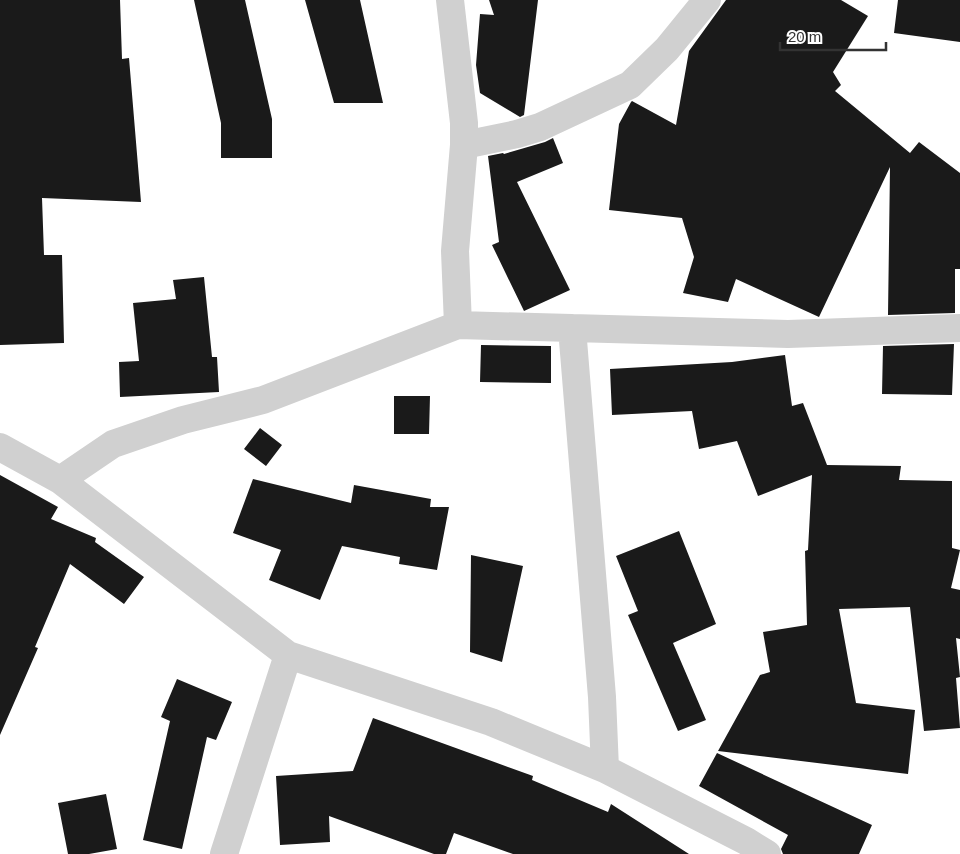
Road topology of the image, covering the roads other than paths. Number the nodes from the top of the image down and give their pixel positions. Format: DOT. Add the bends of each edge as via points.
graph roads {
  1 [pos="450,0"];
  2 [pos="707,0"];
  3 [pos="464,145"];
  4 [pos="458,325"];
  5 [pos="572,328"];
  6 [pos="960,328"];
  7 [pos="0,447"];
  8 [pos="60,480"];
  9 [pos="288,655"];
  10 [pos="605,768"];
  11 [pos="224,854"];
  12 [pos="767,854"];
  1 -- 3 [label="street"];
  2 -- 3 [label="street" via="667,49 630,85 540,127"];
  3 -- 4 [label="street" via="455,251"];
  4 -- 5 [label="street"];
  4 -- 8 [label="street" via="263,400 182,420 113,444"];
  5 -- 6 [label="street" via="788,334"];
  5 -- 10 [label="street"];
  7 -- 8 [label="street"];
  8 -- 9 [label="street"];
  9 -- 10 [label="street" via="491,722"];
  9 -- 11 [label="street"];
  10 -- 12 [label="street"];
}
